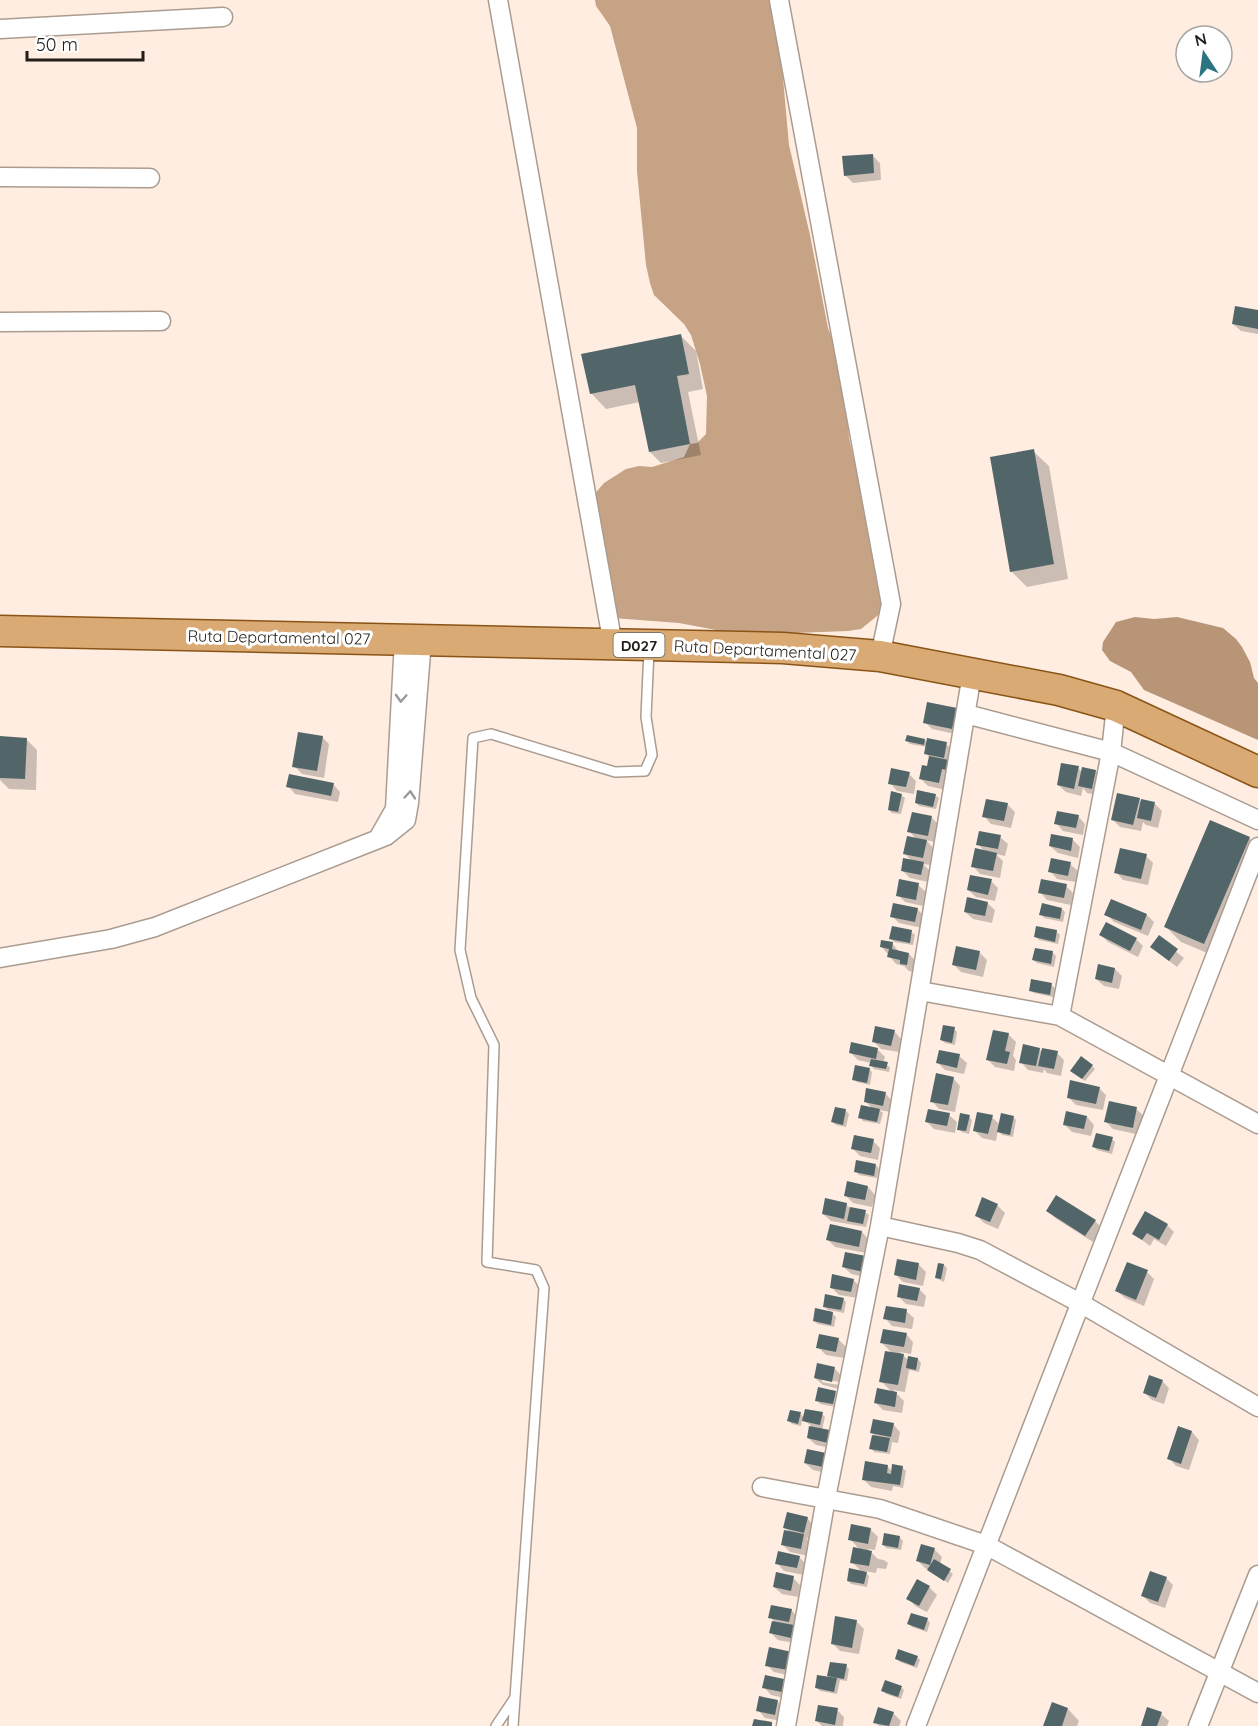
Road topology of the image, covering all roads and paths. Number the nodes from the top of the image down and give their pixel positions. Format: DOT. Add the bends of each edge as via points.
graph roads {
  1 [pos="498,0"];
  2 [pos="779,0"];
  3 [pos="223,17"];
  4 [pos="0,29"];
  5 [pos="0,177"];
  6 [pos="150,178"];
  7 [pos="161,321"];
  8 [pos="0,322"];
  9 [pos="0,631"];
  10 [pos="413,640"];
  11 [pos="613,645"];
  12 [pos="649,646"];
  13 [pos="880,656"];
  14 [pos="972,674"];
  15 [pos="1116,706"];
  16 [pos="966,714"];
  17 [pos="1111,753"];
  18 [pos="1258,772"];
  19 [pos="1258,820"];
  20 [pos="1258,847"];
  21 [pos="0,958"];
  22 [pos="920,991"];
  23 [pos="1060,1016"];
  24 [pos="1168,1075"];
  25 [pos="1258,1124"];
  26 [pos="880,1226"];
  27 [pos="1080,1303"];
  28 [pos="1258,1407"];
  29 [pos="762,1486"];
  30 [pos="826,1498"];
  31 [pos="986,1545"];
  32 [pos="1258,1575"];
  33 [pos="1219,1672"];
  34 [pos="1258,1693"];
  35 [pos="514,1699"];
  36 [pos="496,1726"];
  37 [pos="513,1726"];
  38 [pos="786,1726"];
  39 [pos="916,1726"];
  40 [pos="1198,1726"];
  1 -- 11 [label="street"];
  2 -- 13 [label="street" via="891,604"];
  3 -- 4 [label="street"];
  5 -- 6 [label="street"];
  7 -- 8 [label="street"];
  9 -- 10 [label="main road, Ruta Departamental 027 / D027"];
  10 -- 11 [label="main road, Ruta Departamental 027 / D027"];
  10 -- 21 [label="street" via="395,809 378,839 155,927 111,939"];
  11 -- 12 [label="main road, Ruta Departamental 027 / D027"];
  12 -- 13 [label="main road, Ruta Departamental 027 / D027" via="783,648"];
  12 -- 35 [label="lane" via="646,717 652,755 645,771 615,772 490,734 473,738 460,950 471,998 494,1045 487,1262 536,1270 544,1288"];
  13 -- 14 [label="main road, Ruta Departamental 027 / D027"];
  14 -- 15 [label="main road, Ruta Departamental 027 / D027" via="1059,690"];
  14 -- 16 [label="street"];
  15 -- 17 [label="street"];
  15 -- 18 [label="main road, Ruta Departamental 027 / D027"];
  16 -- 17 [label="street"];
  16 -- 22 [label="street"];
  17 -- 19 [label="street"];
  17 -- 23 [label="street"];
  20 -- 24 [label="street"];
  22 -- 23 [label="street"];
  22 -- 26 [label="street"];
  23 -- 24 [label="street"];
  24 -- 25 [label="street"];
  24 -- 27 [label="street"];
  26 -- 27 [label="street" via="980,1250"];
  26 -- 30 [label="street"];
  27 -- 28 [label="street"];
  27 -- 31 [label="street"];
  29 -- 30 [label="street"];
  30 -- 31 [label="street" via="880,1509"];
  30 -- 38 [label="street"];
  31 -- 33 [label="street"];
  31 -- 39 [label="street"];
  32 -- 33 [label="street"];
  33 -- 34 [label="street"];
  33 -- 40 [label="street"];
  35 -- 36 [label="lane"];
  35 -- 37 [label="lane"];
}
